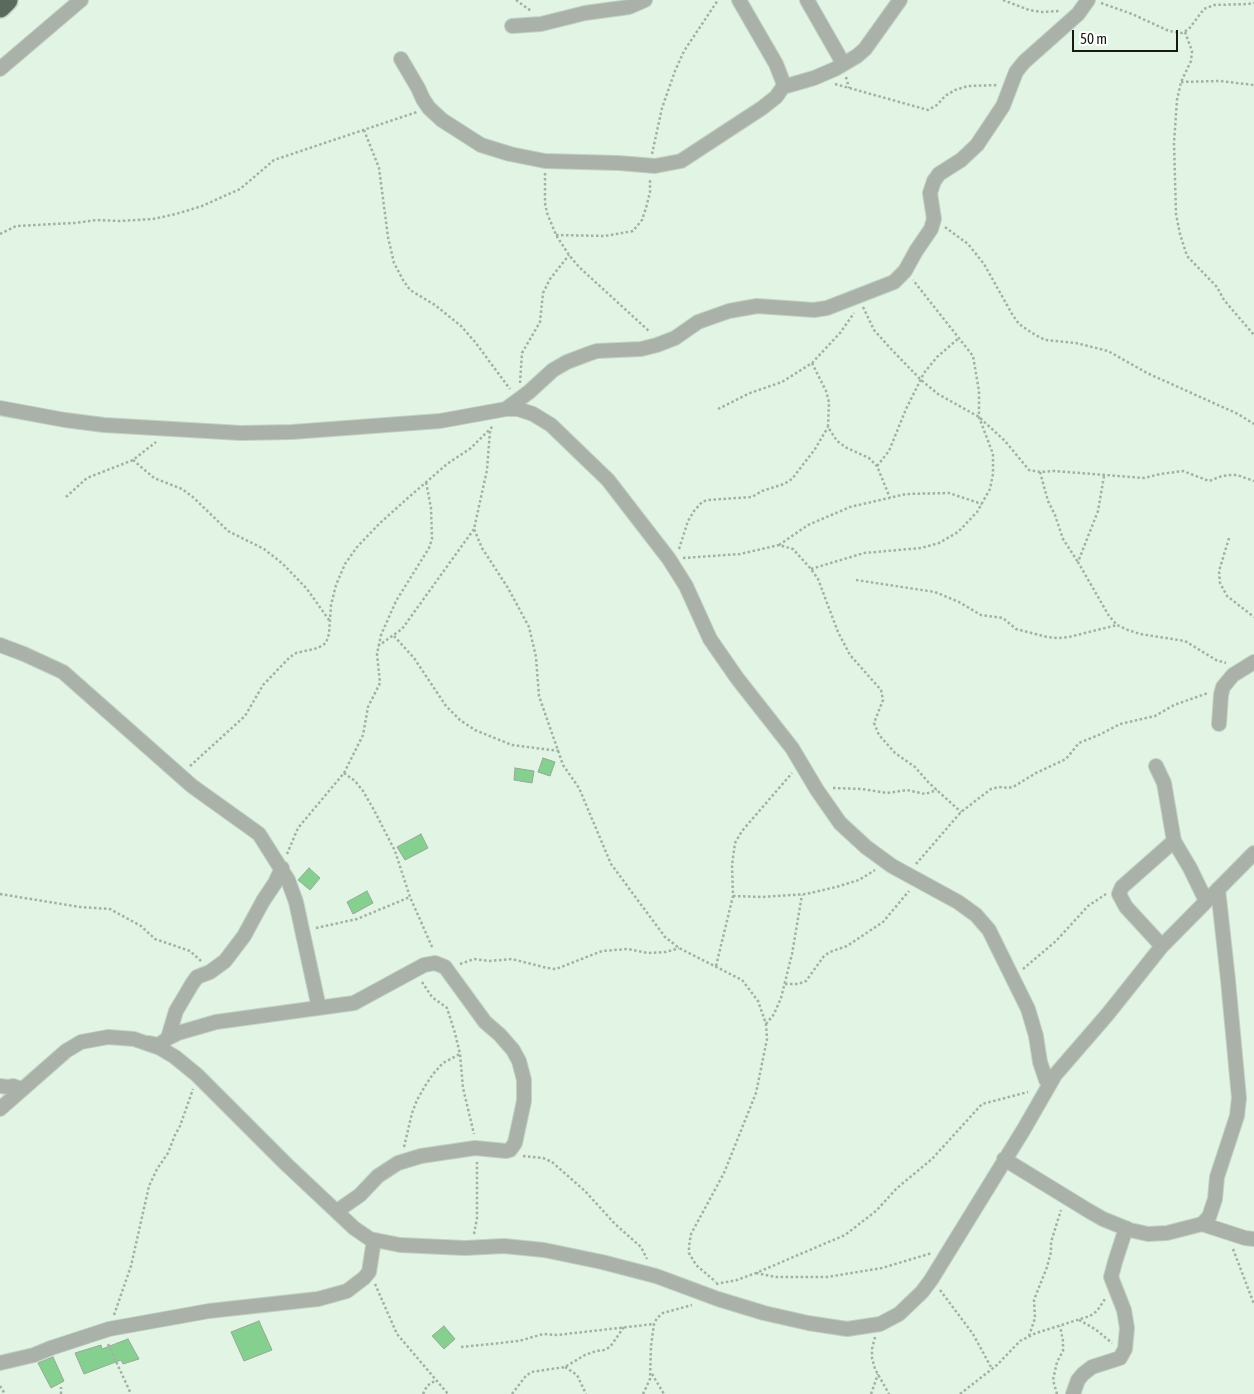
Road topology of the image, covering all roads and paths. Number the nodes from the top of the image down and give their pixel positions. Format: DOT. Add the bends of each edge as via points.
graph roads {
  1 [pos="7,0"];
  2 [pos="81,0"];
  3 [pos="645,0"];
  4 [pos="718,0"];
  5 [pos="739,0"];
  6 [pos="806,0"];
  7 [pos="900,0"];
  8 [pos="1003,0"];
  9 [pos="1254,3"];
  10 [pos="1090,4"];
  11 [pos="0,7"];
  12 [pos="512,26"];
  13 [pos="1185,32"];
  14 [pos="401,59"];
  15 [pos="843,63"];
  16 [pos="0,69"];
  17 [pos="1016,72"];
  18 [pos="814,78"];
  19 [pos="1181,82"];
  20 [pos="1254,85"];
  21 [pos="783,87"];
  22 [pos="429,108"];
  23 [pos="364,130"];
  24 [pos="545,162"];
  25 [pos="650,166"];
  26 [pos="934,219"];
  27 [pos="0,234"];
  28 [pos="556,234"];
  29 [pos="569,255"];
  30 [pos="905,271"];
  31 [pos="1254,335"];
  32 [pos="959,338"];
  33 [pos="661,343"];
  34 [pos="812,362"];
  35 [pos="921,380"];
  36 [pos="518,398"];
  37 [pos="0,408"];
  38 [pos="506,408"];
  39 [pos="718,409"];
  40 [pos="979,417"];
  41 [pos="1254,424"];
  42 [pos="828,427"];
  43 [pos="173,429"];
  44 [pos="490,430"];
  45 [pos="132,460"];
  46 [pos="878,466"];
  47 [pos="1040,472"];
  48 [pos="1104,476"];
  49 [pos="1254,481"];
  50 [pos="426,482"];
  51 [pos="66,497"];
  52 [pos="890,498"];
  53 [pos="982,504"];
  54 [pos="474,529"];
  55 [pos="1229,538"];
  56 [pos="779,545"];
  57 [pos="673,559"];
  58 [pos="1078,562"];
  59 [pos="811,569"];
  60 [pos="856,580"];
  61 [pos="1254,618"];
  62 [pos="330,621"];
  63 [pos="1118,625"];
  64 [pos="394,636"];
  65 [pos="0,646"];
  66 [pos="378,646"];
  67 [pos="1254,662"];
  68 [pos="1240,671"];
  69 [pos="1224,687"];
  70 [pos="1219,724"];
  71 [pos="559,751"];
  72 [pos="800,762"];
  73 [pos="1156,766"];
  74 [pos="344,772"];
  75 [pos="180,775"];
  76 [pos="817,790"];
  77 [pos="937,790"];
  78 [pos="961,812"];
  79 [pos="1174,841"];
  80 [pos="1254,853"];
  81 [pos="888,863"];
  82 [pos="282,868"];
  83 [pos="912,878"];
  84 [pos="1122,887"];
  85 [pos="1218,889"];
  86 [pos="0,894"];
  87 [pos="802,894"];
  88 [pos="734,896"];
  89 [pos="410,897"];
  90 [pos="1206,901"];
  91 [pos="302,930"];
  92 [pos="1162,946"];
  93 [pos="679,948"];
  94 [pos="716,966"];
  95 [pos="444,967"];
  96 [pos="414,970"];
  97 [pos="210,972"];
  98 [pos="1013,978"];
  99 [pos="785,984"];
  100 [pos="319,1008"];
  101 [pos="766,1024"];
  102 [pos="168,1038"];
  103 [pos="147,1043"];
  104 [pos="460,1054"];
  105 [pos="196,1075"];
  106 [pos="1048,1082"];
  107 [pos="0,1086"];
  108 [pos="22,1089"];
  109 [pos="0,1109"];
  110 [pos="475,1148"];
  111 [pos="510,1150"];
  112 [pos="1004,1159"];
  113 [pos="400,1162"];
  114 [pos="1065,1197"];
  115 [pos="336,1211"];
  116 [pos="1202,1224"];
  117 [pos="1126,1228"];
  118 [pos="1226,1231"];
  119 [pos="1254,1239"];
  120 [pos="374,1240"];
  121 [pos="470,1247"];
  122 [pos="950,1248"];
  123 [pos="369,1272"];
  124 [pos="756,1273"];
  125 [pos="656,1276"];
  126 [pos="930,1280"];
  127 [pos="1112,1282"];
  128 [pos="717,1283"];
  129 [pos="701,1293"];
  130 [pos="718,1299"];
  131 [pos="1254,1304"];
  132 [pos="1079,1320"];
  133 [pos="654,1324"];
  134 [pos="880,1324"];
  135 [pos="1060,1326"];
  136 [pos="624,1327"];
  137 [pos="106,1330"];
  138 [pos="1028,1337"];
  139 [pos="461,1347"];
  140 [pos="1123,1353"];
  141 [pos="0,1363"];
  142 [pos="565,1367"];
  143 [pos="992,1369"];
  144 [pos="651,1373"];
  145 [pos="878,1374"];
  146 [pos="436,1380"];
  147 [pos="0,1386"];
  148 [pos="61,1386"];
  149 [pos="5,1394"];
  150 [pos="61,1394"];
  151 [pos="131,1394"];
  152 [pos="423,1394"];
  153 [pos="448,1394"];
  154 [pos="512,1394"];
  155 [pos="586,1394"];
  156 [pos="643,1394"];
  157 [pos="664,1394"];
  158 [pos="871,1394"];
  159 [pos="889,1394"];
  160 [pos="960,1394"];
  161 [pos="1057,1394"];
  162 [pos="1072,1394"];
  1 -- 11 [label="highway"];
  2 -- 16 [label="street"];
  3 -- 12 [label="street" via="629,7 541,24"];
  4 -- 25 [label="path" via="675,70 655,136"];
  5 -- 21 [label="street" via="776,64"];
  6 -- 15 [label="street"];
  7 -- 15 [label="street" via="865,49"];
  8 -- 10 [label="path" via="1042,12"];
  9 -- 13 [label="path" via="1214,5 1204,9"];
  10 -- 13 [label="path" via="1132,14 1169,31"];
  10 -- 17 [label="street"];
  13 -- 19 [label="path" via="1192,51"];
  14 -- 22 [label="street"];
  15 -- 18 [label="street"];
  17 -- 18 [label="path" via="1000,84 955,90 928,110"];
  17 -- 26 [label="street" via="1002,106 976,146 934,181 930,192"];
  18 -- 21 [label="street"];
  19 -- 20 [label="path" via="1220,81"];
  19 -- 31 [label="path" via="1174,143 1176,214 1180,234 1187,256 1217,287"];
  21 -- 25 [label="street" via="762,108 682,161"];
  22 -- 23 [label="path"];
  22 -- 24 [label="street" via="481,145"];
  23 -- 27 [label="path" via="274,160 240,189 176,214 153,219 16,226"];
  23 -- 36 [label="path" via="379,168 388,238 394,263 403,280 410,290 461,326"];
  24 -- 25 [label="street"];
  24 -- 28 [label="path" via="545,203"];
  25 -- 28 [label="path" via="646,208 633,231 605,236"];
  26 -- 30 [label="street"];
  26 -- 41 [label="path" via="968,244 984,264 1019,324 1032,334 1045,340 1108,351"];
  28 -- 29 [label="path"];
  29 -- 33 [label="path"];
  29 -- 36 [label="path" via="543,293 540,322 522,353"];
  30 -- 32 [label="path"];
  30 -- 33 [label="street" via="887,286 827,308 757,306 729,311 698,322 675,338"];
  32 -- 35 [label="path" via="937,357"];
  32 -- 40 [label="path" via="973,356 979,391"];
  33 -- 36 [label="street" via="641,349 597,351 566,362"];
  34 -- 35 [label="path" via="840,333 861,304 874,330"];
  34 -- 39 [label="path" via="782,382"];
  34 -- 42 [label="path" via="829,402"];
  35 -- 40 [label="path" via="938,394"];
  35 -- 46 [label="path" via="889,451"];
  36 -- 38 [label="street"];
  37 -- 43 [label="street" via="84,423"];
  38 -- 43 [label="street" via="440,421 292,432"];
  38 -- 44 [label="path"];
  38 -- 57 [label="street" via="532,414 551,425 614,488"];
  40 -- 47 [label="path" via="1029,470"];
  40 -- 53 [label="path" via="992,454 993,474"];
  42 -- 46 [label="path" via="837,441"];
  42 -- 57 [label="path" via="792,479 784,484 752,497 707,500 698,506 688,521"];
  43 -- 45 [label="path"];
  44 -- 50 [label="path"];
  44 -- 54 [label="path"];
  45 -- 51 [label="path" via="87,478"];
  45 -- 62 [label="path" via="154,478 182,489 228,530 283,564 307,589"];
  46 -- 52 [label="path"];
  47 -- 48 [label="path"];
  47 -- 58 [label="path" via="1063,540"];
  48 -- 49 [label="path" via="1144,478 1183,472 1209,481 1230,475"];
  48 -- 58 [label="path" via="1098,511"];
  50 -- 62 [label="path" via="380,523 345,564 336,584"];
  50 -- 66 [label="path" via="432,539 396,601"];
  52 -- 53 [label="path" via="906,494 949,493"];
  52 -- 56 [label="path" via="850,507 825,517"];
  53 -- 59 [label="path" via="958,532 939,543 921,548 864,553"];
  54 -- 64 [label="path"];
  54 -- 71 [label="path" via="529,627 536,657 539,696"];
  55 -- 61 [label="path" via="1219,571 1220,583 1227,596"];
  56 -- 57 [label="path" via="740,554"];
  56 -- 59 [label="path" via="792,549"];
  57 -- 72 [label="street" via="710,639"];
  58 -- 63 [label="path" via="1109,616"];
  59 -- 77 [label="path" via="850,655 881,690 883,700 874,724 879,735"];
  60 -- 63 [label="path" via="935,592 981,615 1002,618 1016,629 1039,636 1069,637"];
  62 -- 75 [label="path" via="326,643 290,657 264,685 245,716"];
  63 -- 68 [label="path" via="1140,634 1185,641"];
  64 -- 66 [label="path"];
  64 -- 71 [label="path" via="460,720 502,742"];
  65 -- 75 [label="street" via="62,672"];
  66 -- 74 [label="path" via="380,683 368,707 363,735"];
  67 -- 68 [label="street"];
  68 -- 69 [label="street"];
  69 -- 70 [label="street"];
  69 -- 78 [label="path" via="1174,705 1155,716 1120,724 1079,743 1066,760 1014,787 991,789"];
  71 -- 93 [label="path" via="611,864 665,937"];
  72 -- 76 [label="street"];
  72 -- 88 [label="path" via="735,844 732,865"];
  73 -- 79 [label="street" via="1164,784"];
  74 -- 82 [label="path" via="298,828"];
  74 -- 89 [label="path" via="355,781 374,810 395,851"];
  75 -- 82 [label="street" via="259,834"];
  76 -- 77 [label="path" via="842,788 887,793 907,790 925,794"];
  76 -- 81 [label="street" via="840,823"];
  77 -- 78 [label="path"];
  78 -- 83 [label="path"];
  79 -- 84 [label="street"];
  79 -- 90 [label="street"];
  80 -- 85 [label="street"];
  81 -- 83 [label="street"];
  81 -- 87 [label="path" via="859,880"];
  82 -- 91 [label="street" via="296,902"];
  82 -- 97 [label="street" via="244,936 225,961"];
  83 -- 98 [label="street" via="976,915 994,938"];
  83 -- 99 [label="path" via="883,922 847,946 824,956 803,983"];
  84 -- 92 [label="street" via="1119,894 1126,907"];
  84 -- 98 [label="path" via="1088,906 1056,941"];
  85 -- 90 [label="street"];
  85 -- 116 [label="street" via="1239,1098 1237,1116 1217,1178 1215,1199 1209,1217"];
  86 -- 97 [label="path" via="110,909 141,926 155,939 190,950"];
  87 -- 88 [label="path"];
  87 -- 99 [label="path"];
  88 -- 94 [label="path"];
  89 -- 91 [label="path" via="357,919"];
  89 -- 95 [label="path"];
  90 -- 92 [label="street"];
  91 -- 100 [label="street"];
  92 -- 106 [label="street"];
  93 -- 94 [label="path"];
  93 -- 95 [label="path" via="648,953 628,949 602,950 556,968 512,959 474,959"];
  94 -- 101 [label="path" via="742,980 758,1001"];
  95 -- 96 [label="street" via="431,964"];
  95 -- 111 [label="street" via="519,1061 524,1080 524,1101 515,1143"];
  96 -- 100 [label="street" via="354,1003"];
  96 -- 104 [label="path" via="432,998 447,1008"];
  97 -- 102 [label="street" via="197,977 192,984 176,1011"];
  98 -- 106 [label="street" via="1028,1009"];
  99 -- 101 [label="path" via="774,1014"];
  100 -- 102 [label="street" via="216,1022"];
  101 -- 128 [label="path" via="767,1045 756,1093 724,1173 691,1234 688,1246 696,1265"];
  102 -- 103 [label="street" via="159,1045"];
  103 -- 105 [label="street" via="175,1057"];
  103 -- 108 [label="street" via="120,1037 81,1042 66,1050"];
  104 -- 110 [label="path"];
  104 -- 113 [label="path" via="443,1063 421,1093"];
  105 -- 115 [label="street"];
  105 -- 137 [label="path" via="180,1126 149,1186 131,1266"];
  106 -- 112 [label="street"];
  106 -- 124 [label="path" via="1028,1093 982,1104 932,1159 846,1234"];
  107 -- 108 [label="street"];
  108 -- 109 [label="street"];
  110 -- 111 [label="street"];
  110 -- 113 [label="street"];
  110 -- 121 [label="path" via="477,1218"];
  111 -- 125 [label="path" via="552,1162 641,1247"];
  112 -- 114 [label="street"];
  112 -- 122 [label="street"];
  113 -- 115 [label="street"];
  114 -- 117 [label="street"];
  114 -- 138 [label="path" via="1053,1230 1047,1267 1034,1300 1035,1318"];
  115 -- 120 [label="street" via="354,1228"];
  116 -- 117 [label="street" via="1167,1233 1148,1234"];
  116 -- 118 [label="street"];
  117 -- 127 [label="street" via="1111,1272"];
  118 -- 119 [label="street"];
  118 -- 131 [label="path"];
  120 -- 121 [label="street" via="400,1245"];
  120 -- 123 [label="street"];
  121 -- 125 [label="street" via="544,1250"];
  122 -- 124 [label="path" via="882,1268 827,1277 776,1277"];
  122 -- 126 [label="street"];
  123 -- 137 [label="street" via="347,1291 318,1299 209,1311"];
  123 -- 146 [label="path" via="397,1334"];
  124 -- 128 [label="path"];
  125 -- 129 [label="street"];
  126 -- 134 [label="street" via="898,1314"];
  126 -- 143 [label="path" via="973,1334"];
  127 -- 132 [label="path" via="1097,1311"];
  127 -- 140 [label="street" via="1126,1319 1127,1341"];
  128 -- 129 [label="path"];
  129 -- 130 [label="street"];
  130 -- 133 [label="path" via="663,1313"];
  130 -- 134 [label="street" via="808,1324 847,1329"];
  132 -- 135 [label="path"];
  132 -- 140 [label="path" via="1105,1336"];
  133 -- 136 [label="path"];
  133 -- 144 [label="path"];
  134 -- 145 [label="path" via="872,1349"];
  135 -- 138 [label="path"];
  135 -- 161 [label="path" via="1063,1351 1053,1380"];
  136 -- 139 [label="path" via="543,1334 519,1341"];
  136 -- 142 [label="path" via="610,1347 585,1355"];
  137 -- 141 [label="street"];
  137 -- 151 [label="path"];
  138 -- 143 [label="path"];
  140 -- 162 [label="street" via="1120,1358 1092,1367 1083,1374"];
  142 -- 154 [label="path" via="531,1372"];
  142 -- 155 [label="path" via="577,1375"];
  143 -- 160 [label="path"];
  144 -- 156 [label="path"];
  144 -- 157 [label="path"];
  145 -- 158 [label="path"];
  145 -- 159 [label="path"];
  146 -- 152 [label="path" via="427,1386"];
  146 -- 153 [label="path"];
  147 -- 149 [label="path"];
  148 -- 150 [label="path"];
}
